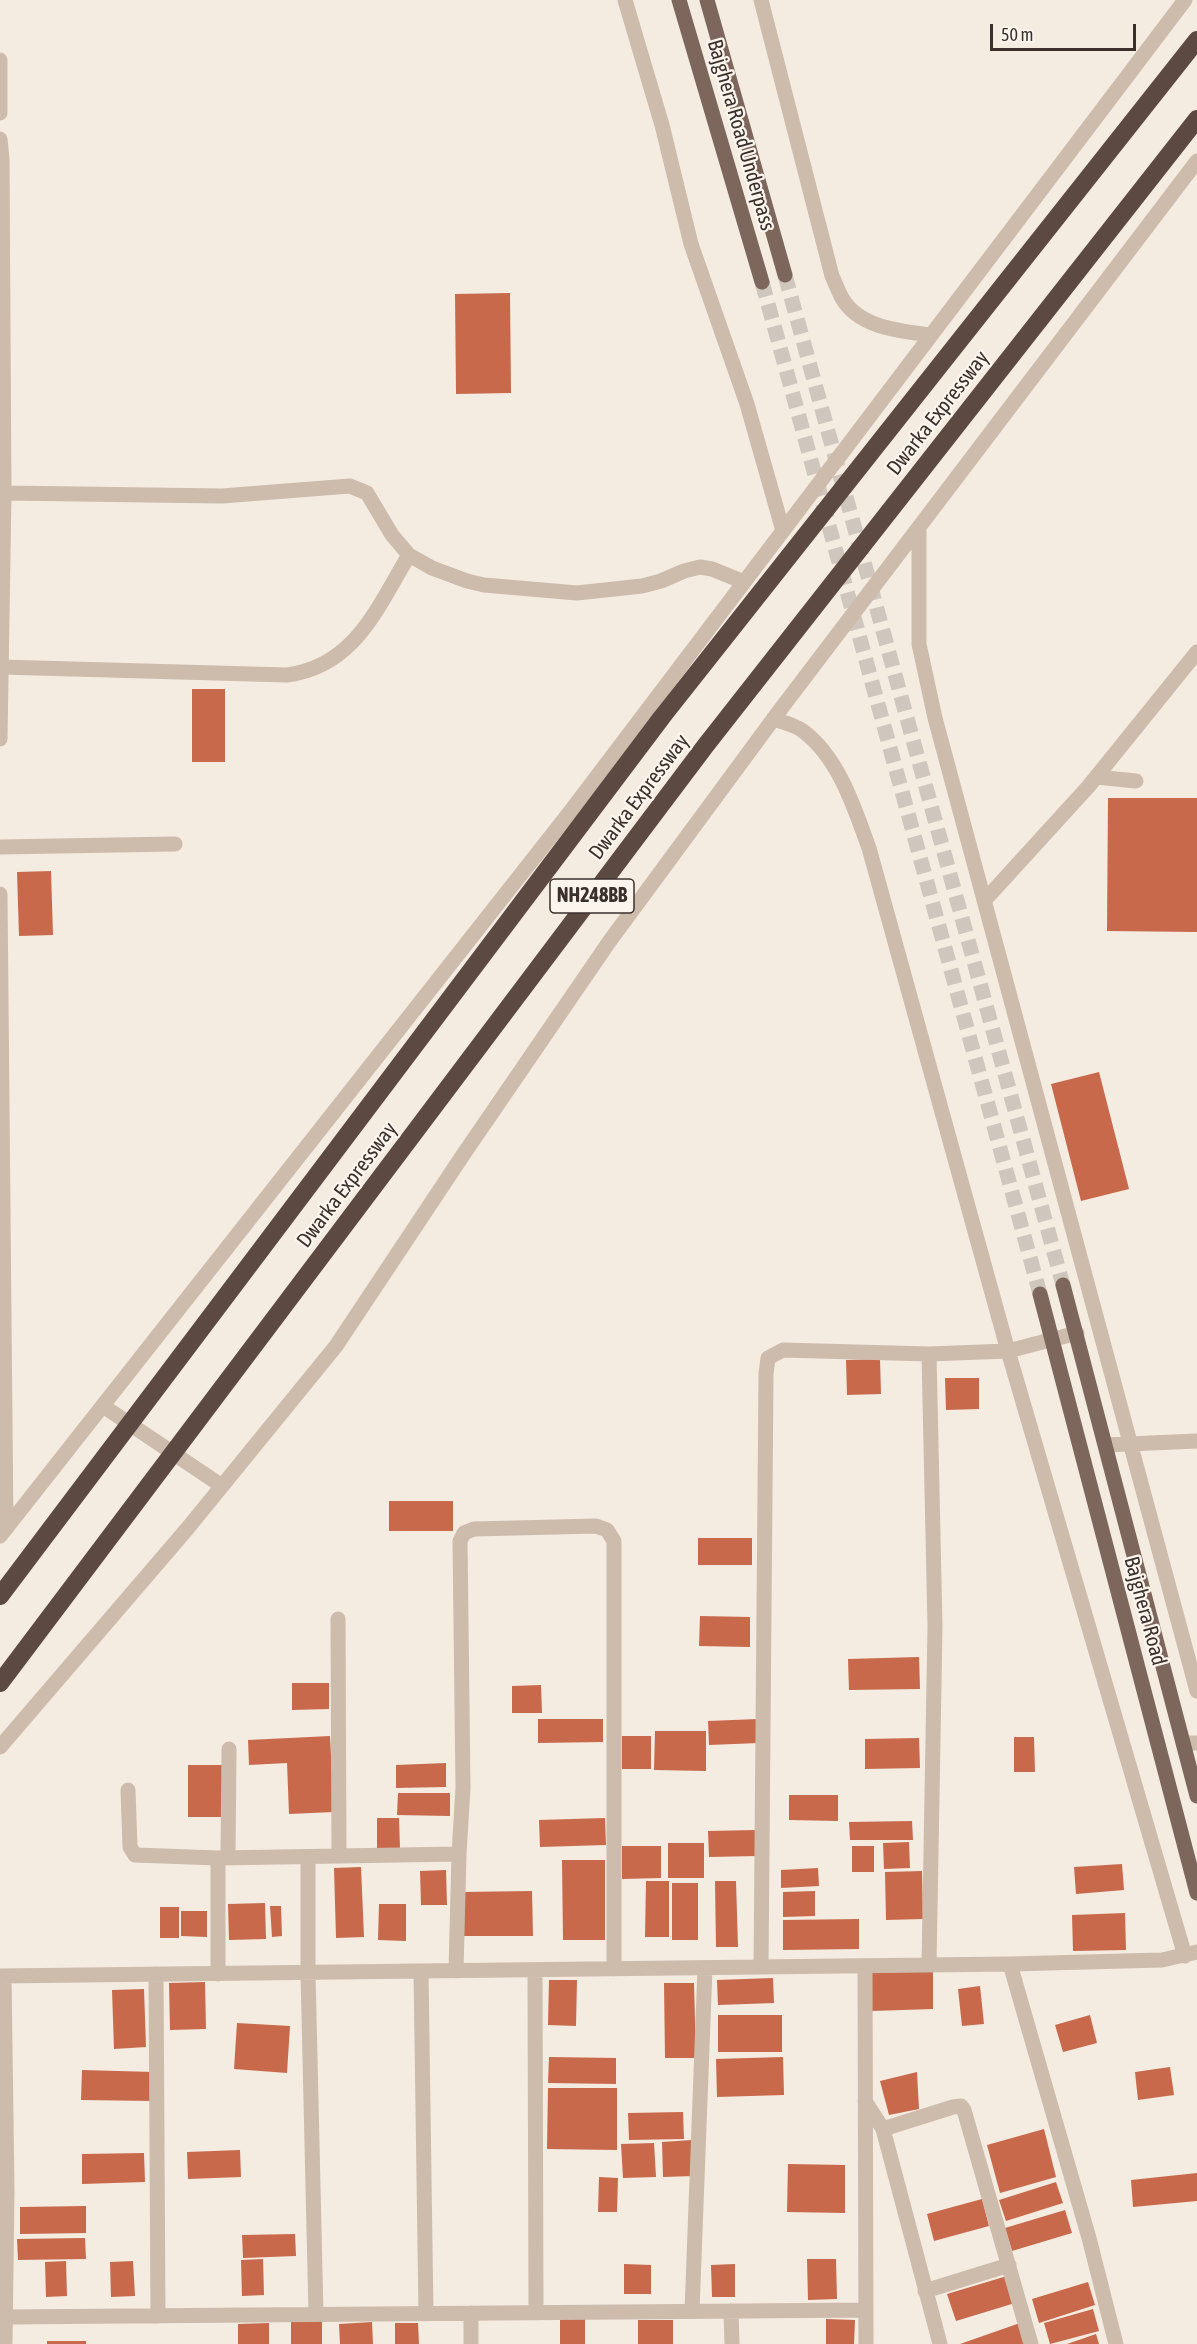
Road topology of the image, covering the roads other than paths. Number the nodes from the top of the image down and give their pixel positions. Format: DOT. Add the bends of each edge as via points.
graph roads {
  1 [pos="625,0"];
  2 [pos="679,0"];
  3 [pos="707,0"];
  4 [pos="761,0"];
  5 [pos="1185,0"];
  6 [pos="1197,40"];
  7 [pos="0,60"];
  8 [pos="0,113"];
  9 [pos="1197,119"];
  10 [pos="0,139"];
  11 [pos="1197,161"];
  12 [pos="785,275"];
  13 [pos="762,282"];
  14 [pos="931,335"];
  15 [pos="4,493"];
  16 [pos="919,527"];
  17 [pos="783,531"];
  18 [pos="408,555"];
  19 [pos="744,582"];
  20 [pos="1197,652"];
  21 [pos="1,667"];
  22 [pos="773,718"];
  23 [pos="0,739"];
  24 [pos="1096,777"];
  25 [pos="1136,781"];
  26 [pos="175,844"];
  27 [pos="0,847"];
  28 [pos="0,894"];
  29 [pos="984,902"];
  30 [pos="0,906"];
  31 [pos="1,1018"];
  32 [pos="1063,1285"];
  33 [pos="1040,1294"];
  34 [pos="1077,1333"];
  35 [pos="1052,1339"];
  36 [pos="1008,1351"];
  37 [pos="930,1354"];
  38 [pos="103,1406"];
  39 [pos="1197,1441"];
  40 [pos="1130,1444"];
  41 [pos="1106,1445"];
  42 [pos="2,1450"];
  43 [pos="222,1486"];
  44 [pos="3,1533"];
  45 [pos="0,1596"];
  46 [pos="338,1619"];
  47 [pos="0,1683"];
  48 [pos="1197,1691"];
  49 [pos="1190,1743"];
  50 [pos="0,1747"];
  51 [pos="229,1749"];
  52 [pos="128,1790"];
  53 [pos="1197,1796"];
  54 [pos="459,1854"];
  55 [pos="339,1856"];
  56 [pos="308,1857"];
  57 [pos="223,1858"];
  58 [pos="1197,1893"];
  59 [pos="1191,1954"];
  60 [pos="1010,1964"];
  61 [pos="929,1965"];
  62 [pos="865,1966"];
  63 [pos="761,1967"];
  64 [pos="705,1968"];
  65 [pos="614,1969"];
  66 [pos="535,1970"];
  67 [pos="421,1971"];
  68 [pos="456,1971"];
  69 [pos="308,1973"];
  70 [pos="156,1974"];
  71 [pos="218,1974"];
  72 [pos="1,1978"];
  73 [pos="865,2101"];
  74 [pos="883,2129"];
  75 [pos="4,2191"];
  76 [pos="1009,2265"];
  77 [pos="925,2291"];
  78 [pos="2,2299"];
  79 [pos="866,2310"];
  80 [pos="731,2311"];
  81 [pos="692,2312"];
  82 [pos="426,2313"];
  83 [pos="471,2313"];
  84 [pos="536,2313"];
  85 [pos="316,2314"];
  86 [pos="158,2316"];
  87 [pos="5,2317"];
  88 [pos="4,2344"];
  89 [pos="471,2344"];
  90 [pos="732,2344"];
  91 [pos="866,2344"];
  92 [pos="940,2344"];
  93 [pos="1031,2344"];
  94 [pos="1116,2344"];
  1 -- 17 [label="street" via="662,125 691,244 747,404"];
  2 -- 13 [label="main road, Bajghera Road Underpass"];
  3 -- 12 [label="main road, Bajghera Road Underpass"];
  4 -- 14 [label="street" via="832,276 843,300 856,313 885,328"];
  5 -- 14 [label="street"];
  6 -- 45 [label="highway, Dwarka Expressway / NH248BB, bridge" via="662,717"];
  7 -- 8 [label="street"];
  9 -- 47 [label="highway, Dwarka Expressway / NH248BB, bridge" via="706,745"];
  10 -- 15 [label="street"];
  11 -- 16 [label="street"];
  14 -- 17 [label="street"];
  15 -- 18 [label="street" via="222,496 350,486 367,493"];
  15 -- 21 [label="street"];
  16 -- 22 [label="street"];
  16 -- 29 [label="street" via="919,644"];
  17 -- 19 [label="street"];
  18 -- 19 [label="street" via="432,568 484,585 577,593 642,586 700,567"];
  18 -- 21 [label="street" via="374,614 350,646 332,661 308,672 287,675"];
  19 -- 38 [label="street" via="570,812"];
  20 -- 24 [label="street"];
  21 -- 23 [label="street"];
  22 -- 36 [label="street" via="802,729 823,749 856,813 873,861"];
  22 -- 43 [label="street" via="602,952 336,1346"];
  24 -- 25 [label="street"];
  24 -- 29 [label="street"];
  26 -- 27 [label="street"];
  28 -- 30 [label="street"];
  29 -- 40 [label="street"];
  30 -- 31 [label="street"];
  31 -- 42 [label="street"];
  32 -- 34 [label="main road"];
  33 -- 35 [label="main road"];
  34 -- 35 [label="street"];
  34 -- 41 [label="main road, Bajghera Road"];
  35 -- 36 [label="street"];
  35 -- 58 [label="main road, Bajghera Road"];
  36 -- 37 [label="street"];
  36 -- 59 [label="street"];
  37 -- 61 [label="street" via="934,1626"];
  37 -- 63 [label="street" via="783,1350 768,1358"];
  38 -- 43 [label="street"];
  38 -- 44 [label="street"];
  39 -- 40 [label="street"];
  40 -- 41 [label="street"];
  40 -- 48 [label="street"];
  41 -- 49 [label="main road, Bajghera Road"];
  42 -- 44 [label="street"];
  43 -- 50 [label="street"];
  46 -- 55 [label="street"];
  49 -- 53 [label="main road, Bajghera Road"];
  51 -- 57 [label="street"];
  52 -- 57 [label="street" via="133,1854"];
  54 -- 55 [label="street"];
  54 -- 65 [label="street" via="464,1788 461,1537 474,1529 602,1527 614,1542"];
  54 -- 68 [label="street"];
  55 -- 56 [label="street"];
  56 -- 57 [label="street"];
  56 -- 69 [label="street"];
  57 -- 71 [label="street"];
  59 -- 60 [label="street" via="1162,1960"];
  60 -- 61 [label="street"];
  60 -- 94 [label="street"];
  61 -- 62 [label="street"];
  62 -- 63 [label="street"];
  62 -- 73 [label="street"];
  63 -- 64 [label="street"];
  64 -- 65 [label="street"];
  64 -- 81 [label="street"];
  65 -- 66 [label="street"];
  66 -- 68 [label="street"];
  66 -- 84 [label="street"];
  67 -- 68 [label="street"];
  67 -- 69 [label="street"];
  67 -- 82 [label="street"];
  69 -- 71 [label="street"];
  69 -- 85 [label="street"];
  70 -- 71 [label="street"];
  70 -- 72 [label="street"];
  70 -- 86 [label="street"];
  72 -- 75 [label="street"];
  73 -- 74 [label="street"];
  73 -- 79 [label="street"];
  74 -- 76 [label="street" via="953,2107 963,2108"];
  74 -- 77 [label="street"];
  75 -- 78 [label="street"];
  76 -- 77 [label="street"];
  76 -- 93 [label="street"];
  77 -- 92 [label="street"];
  78 -- 87 [label="street"];
  79 -- 80 [label="street"];
  79 -- 91 [label="street"];
  80 -- 81 [label="street"];
  80 -- 90 [label="street"];
  81 -- 84 [label="street"];
  82 -- 83 [label="street"];
  82 -- 85 [label="street"];
  83 -- 84 [label="street"];
  83 -- 89 [label="street"];
  85 -- 86 [label="street"];
  86 -- 87 [label="street"];
  87 -- 88 [label="street"];
}
